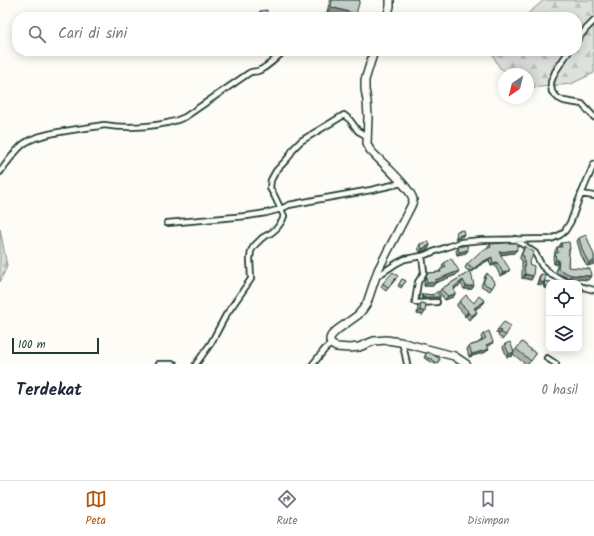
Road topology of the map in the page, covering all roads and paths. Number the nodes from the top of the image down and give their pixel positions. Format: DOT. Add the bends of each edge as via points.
graph roads {
  1 [pos="390,0"];
  2 [pos="388,12"];
  3 [pos="594,21"];
  4 [pos="582,34"];
  5 [pos="278,56"];
  6 [pos="372,56"];
  7 [pos="566,56"];
  8 [pos="594,117"];
  9 [pos="367,136"];
  10 [pos="594,164"];
  11 [pos="0,172"];
  12 [pos="402,183"];
  13 [pos="581,194"];
  14 [pos="594,196"];
  15 [pos="281,209"];
  16 [pos="167,223"];
  17 [pos="515,239"];
  18 [pos="422,256"];
  19 [pos="376,277"];
  20 [pos="563,280"];
  21 [pos="582,287"];
  22 [pos="594,290"];
  23 [pos="437,302"];
  24 [pos="402,343"];
  25 [pos="331,344"];
  26 [pos="547,358"];
  27 [pos="159,364"];
  28 [pos="174,364"];
  29 [pos="196,364"];
  30 [pos="313,364"];
  31 [pos="407,364"];
  32 [pos="466,364"];
  33 [pos="556,364"];
  1 -- 2 [label="street"];
  3 -- 4 [label="street"];
  5 -- 11 [label="street" via="267,66 229,85 179,120 138,127 104,125 45,135 22,145"];
  6 -- 9 [label="street" via="365,80"];
  7 -- 8 [label="street" via="551,82 552,92 564,101 582,104"];
  9 -- 12 [label="street" via="370,150"];
  9 -- 15 [label="street" via="358,132 344,115 301,141 271,180 270,188"];
  10 -- 13 [label="street"];
  12 -- 15 [label="street" via="289,205"];
  12 -- 19 [label="street" via="411,194 412,206"];
  13 -- 14 [label="street"];
  13 -- 17 [label="street" via="571,221 560,235 551,239"];
  15 -- 16 [label="street" via="247,216"];
  15 -- 29 [label="street" via="284,216 282,221 251,251 251,279"];
  17 -- 18 [label="street" via="461,242"];
  17 -- 20 [label="street" via="535,253 542,266 552,275"];
  18 -- 19 [label="street" via="405,259"];
  18 -- 23 [label="street" via="424,272 418,282 415,302"];
  19 -- 25 [label="street" via="363,309 331,336"];
  21 -- 22 [label="street"];
  24 -- 25 [label="street" via="380,340 350,348"];
  24 -- 31 [label="street"];
  24 -- 32 [label="street" via="454,356"];
  25 -- 30 [label="street"];
  26 -- 33 [label="street"];
  27 -- 28 [label="street"];
}
